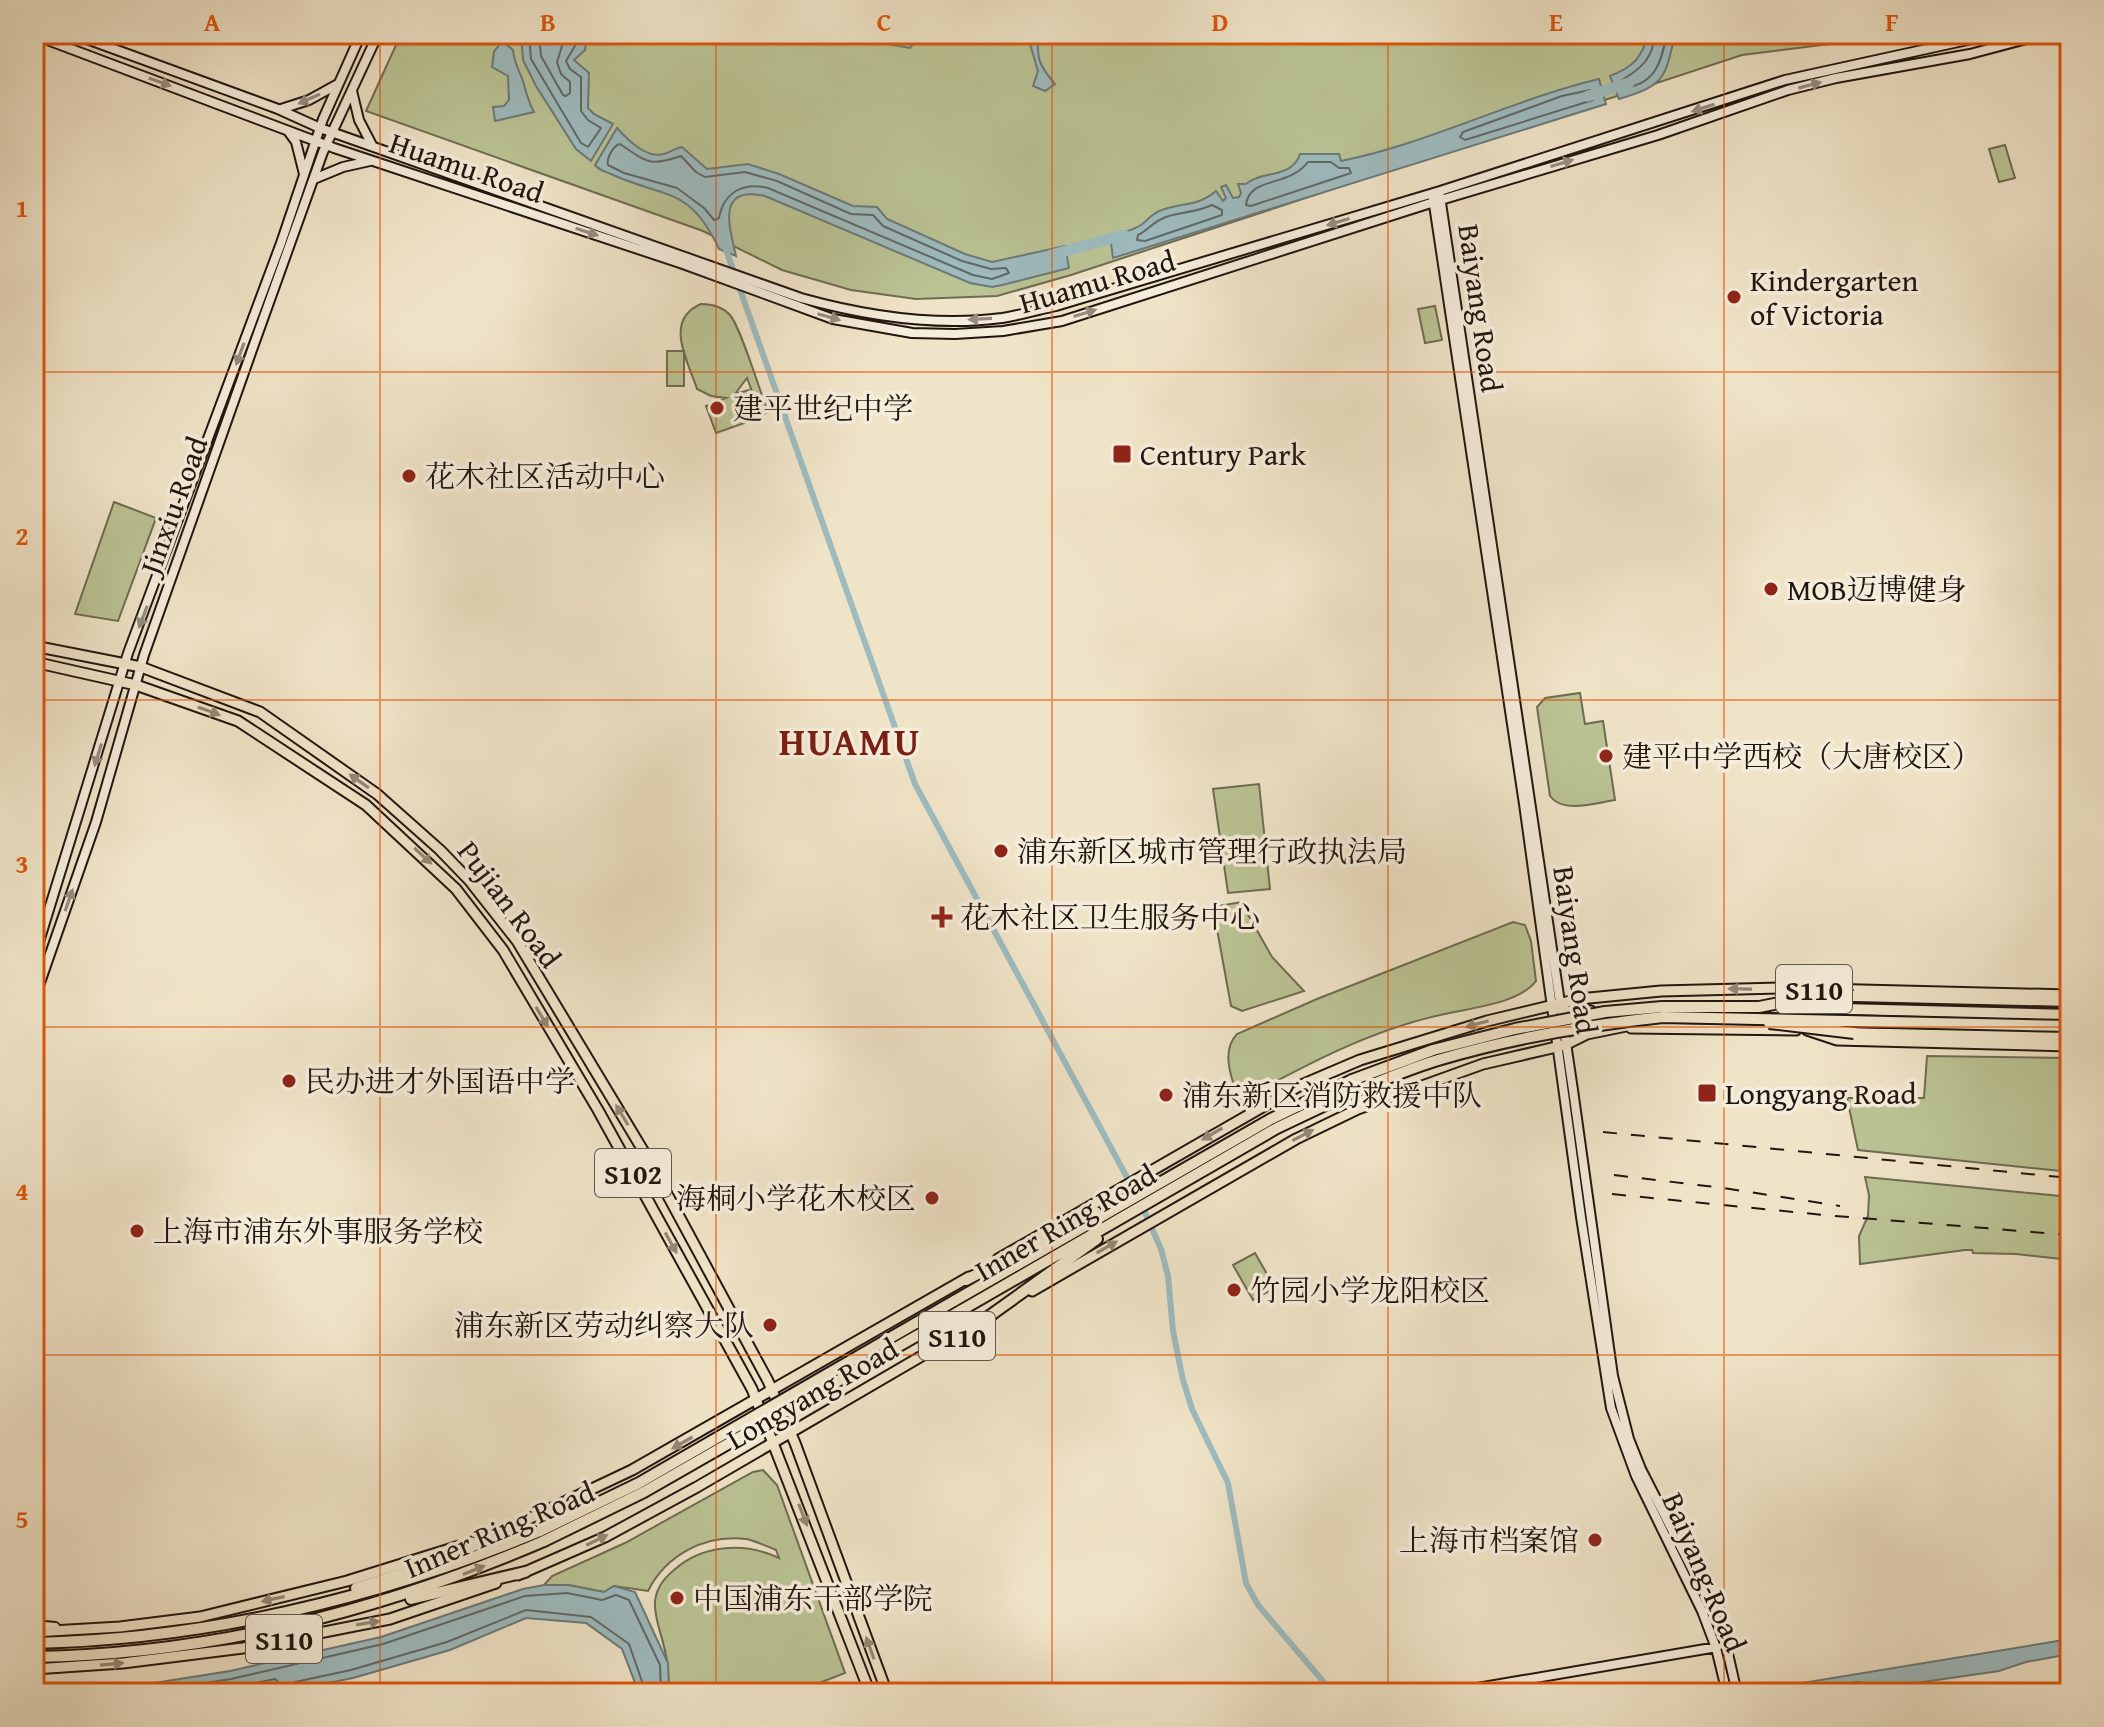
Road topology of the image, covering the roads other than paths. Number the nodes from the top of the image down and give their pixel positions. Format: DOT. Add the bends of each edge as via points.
graph roads {
  1 [pos="73,34"];
  2 [pos="361,34"];
  3 [pos="378,34"];
  4 [pos="1995,34"];
  5 [pos="2045,34"];
  6 [pos="2065,34"];
  7 [pos="34,35"];
  8 [pos="2070,59"];
  9 [pos="338,84"];
  10 [pos="352,89"];
  11 [pos="278,109"];
  12 [pos="320,128"];
  13 [pos="288,130"];
  14 [pos="332,131"];
  15 [pos="316,141"];
  16 [pos="327,145"];
  17 [pos="373,145"];
  18 [pos="371,160"];
  19 [pos="309,177"];
  20 [pos="1437,197"];
  21 [pos="34,646"];
  22 [pos="34,662"];
  23 [pos="125,665"];
  24 [pos="141,667"];
  25 [pos="120,680"];
  26 [pos="136,685"];
  27 [pos="34,958"];
  28 [pos="1767,990"];
  29 [pos="2070,998"];
  30 [pos="34,1000"];
  31 [pos="1854,1006"];
  32 [pos="1558,1007"];
  33 [pos="1759,1007"];
  34 [pos="2070,1013"];
  35 [pos="1727,1017"];
  36 [pos="1869,1023"];
  37 [pos="2070,1027"];
  38 [pos="1619,1028"];
  39 [pos="1805,1030"];
  40 [pos="2070,1037"];
  41 [pos="1837,1040"];
  42 [pos="1561,1046"];
  43 [pos="2070,1046"];
  44 [pos="1354,1085"];
  45 [pos="1150,1195"];
  46 [pos="1124,1205"];
  47 [pos="966,1280"];
  48 [pos="1597,1291"];
  49 [pos="988,1317"];
  50 [pos="772,1389"];
  51 [pos="757,1399"];
  52 [pos="791,1432"];
  53 [pos="775,1442"];
  54 [pos="508,1529"];
  55 [pos="542,1536"];
  56 [pos="525,1572"];
  57 [pos="347,1612"];
  58 [pos="239,1622"];
  59 [pos="34,1625"];
  60 [pos="104,1628"];
  61 [pos="34,1632"];
  62 [pos="34,1643"];
  63 [pos="1726,1645"];
  64 [pos="1716,1648"];
  65 [pos="34,1657"];
  66 [pos="34,1669"];
  67 [pos="1726,1689"];
  68 [pos="870,1693"];
  69 [pos="887,1693"];
  70 [pos="1448,1693"];
  71 [pos="1737,1693"];
  1 -- 11 [label="main road, Huamu Road"];
  2 -- 9 [label="main road, Jinxiu Road"];
  3 -- 10 [label="main road, Jinxiu Road"];
  4 -- 20 [label="main road, Huamu Road, one-way" via="1785,80"];
  20 -- 5 [label="main road, Huamu Road, one-way" via="1672,130 1788,90"];
  6 -- 8 [label="main road"];
  7 -- 13 [label="main road, Huamu Road, one-way"];
  9 -- 11 [label="main road, one-way"];
  9 -- 12 [label="main road, Jinxiu Road"];
  10 -- 14 [label="main road, Jinxiu Road"];
  10 -- 17 [label="main road" via="359,120"];
  11 -- 12 [label="main road, Huamu Road"];
  12 -- 14 [label="main road, Huamu Road"];
  12 -- 15 [label="main road, Jinxiu Road"];
  13 -- 15 [label="main road, Huamu Road"];
  13 -- 19 [label="main road"];
  14 -- 16 [label="main road, Jinxiu Road"];
  14 -- 17 [label="main road, Huamu Road"];
  15 -- 16 [label="main road, Huamu Road"];
  15 -- 19 [label="main road, Jinxiu Road"];
  16 -- 18 [label="main road, Huamu Road"];
  16 -- 19 [label="main road, Jinxiu Road"];
  20 -- 17 [label="main road, Huamu Road, one-way" via="1056,306 1002,318 899,319 836,308 751,280"];
  18 -- 19 [label="main road"];
  18 -- 20 [label="main road, Huamu Road, one-way" via="833,319 912,333 1003,331 1062,321"];
  19 -- 23 [label="main road, Jinxiu Road, one-way"];
  19 -- 24 [label="main road, Jinxiu Road"];
  20 -- 32 [label="main road, Baiyang Road"];
  21 -- 23 [label="main road, Pujian Road / S102"];
  22 -- 25 [label="main road, Pujian Road / S102"];
  23 -- 24 [label="main road, Pujian Road / S102"];
  23 -- 25 [label="main road, Jinxiu Road"];
  24 -- 26 [label="main road, Jinxiu Road"];
  50 -- 24 [label="main road, Pujian Road / S102, one-way" via="647,1157 517,941 469,880 377,794 260,712"];
  25 -- 26 [label="main road, Pujian Road / S102"];
  25 -- 27 [label="main road, Jinxiu Road, one-way"];
  30 -- 26 [label="main road, Jinxiu Road, one-way" via="96,822"];
  26 -- 51 [label="main road, Pujian Road / S102, one-way" via="238,721 366,805 456,889 503,950 598,1110"];
  28 -- 29 [label="main road, S110"];
  28 -- 31 [label="main road" via="1823,993"];
  28 -- 32 [label="main road, S110, one-way" via="1634,992"];
  29 -- 33 [label="highway, bridge" via="1826,997"];
  31 -- 32 [label="main road, S110" via="1695,1003 1586,1012"];
  31 -- 34 [label="main road, S110"];
  32 -- 42 [label="main road, Baiyang Road"];
  32 -- 46 [label="main road, S110, one-way" via="1487,1021 1341,1067 1139,1176"];
  33 -- 34 [label="highway, Inner Ring Road, bridge"];
  33 -- 44 [label="highway, Inner Ring Road, bridge" via="1662,1007 1515,1029 1433,1050"];
  35 -- 37 [label="highway, Inner Ring Road, bridge"];
  35 -- 40 [label="highway, bridge" via="1831,1032"];
  35 -- 44 [label="highway, Inner Ring Road, bridge" via="1663,1017 1517,1038"];
  36 -- 37 [label="main road, Longyang Road / S110"];
  36 -- 38 [label="main road, Longyang Road / S110" via="1668,1019"];
  36 -- 39 [label="main road, Longyang Road / S110"];
  36 -- 41 [label="main road"];
  38 -- 39 [label="main road, Longyang Road / S110"];
  38 -- 42 [label="main road, Longyang Road / S110"];
  39 -- 41 [label="main road, Longyang Road / S110"];
  41 -- 43 [label="main road, Longyang Road / S110"];
  42 -- 48 [label="main road, Baiyang Road"];
  49 -- 42 [label="main road, Longyang Road / S110, one-way" via="1296,1139 1358,1109 1483,1064"];
  44 -- 45 [label="highway, Inner Ring Road"];
  44 -- 45 [label="highway, Inner Ring Road" via="1271,1119 1167,1179"];
  45 -- 46 [label="highway, Inner Ring Road"];
  46 -- 47 [label="highway"];
  46 -- 49 [label="highway" via="1083,1248"];
  46 -- 55 [label="highway, Inner Ring Road, bridge" via="644,1492"];
  47 -- 50 [label="main road, Longyang Road / S110"];
  48 -- 63 [label="main road, Baiyang Road" via="1629,1439"];
  48 -- 64 [label="main road, Baiyang Road" via="1605,1377 1620,1438"];
  49 -- 52 [label="main road, Longyang Road / S110"];
  50 -- 51 [label="main road, Longyang Road / S110"];
  50 -- 52 [label="main road, S102"];
  51 -- 53 [label="main road, S102"];
  51 -- 54 [label="main road, Longyang Road / S110, one-way" via="608,1483"];
  52 -- 53 [label="main road, Longyang Road / S110"];
  69 -- 52 [label="main road, S102, one-way"];
  56 -- 53 [label="main road, Longyang Road / S110, one-way" via="633,1522"];
  53 -- 68 [label="main road, S102, one-way"];
  54 -- 58 [label="highway" via="411,1572"];
  54 -- 60 [label="main road, Longyang Road / S110, one-way" via="314,1590 200,1617"];
  57 -- 55 [label="highway, Inner Ring Road, one-way" via="450,1579"];
  55 -- 58 [label="highway, Inner Ring Road" via="389,1586"];
  56 -- 57 [label="highway"];
  66 -- 56 [label="main road, Longyang Road / S110, one-way" via="205,1654 372,1623"];
  57 -- 65 [label="highway, Inner Ring Road" via="204,1643"];
  58 -- 62 [label="highway, Inner Ring Road" via="153,1635"];
  59 -- 60 [label="main road"];
  60 -- 61 [label="main road, Longyang Road / S110"];
  63 -- 64 [label="main road"];
  63 -- 71 [label="main road, Baiyang Road"];
  64 -- 67 [label="main road, Baiyang Road"];
  64 -- 70 [label="main road"];
}
